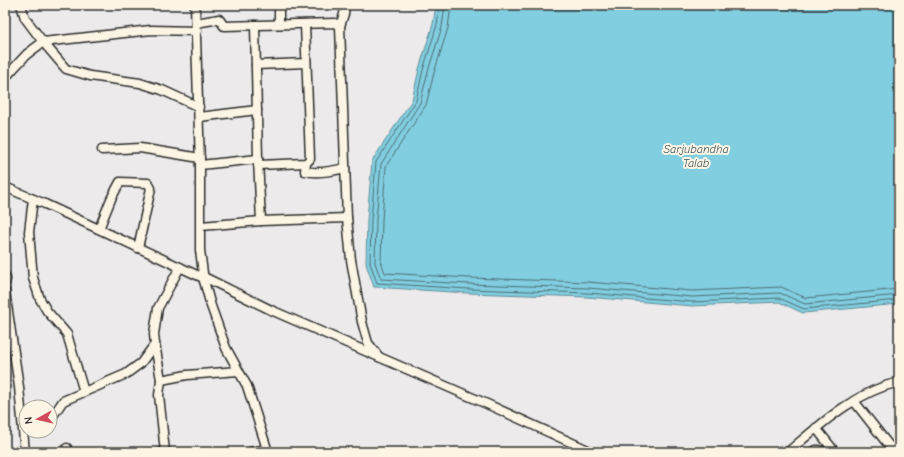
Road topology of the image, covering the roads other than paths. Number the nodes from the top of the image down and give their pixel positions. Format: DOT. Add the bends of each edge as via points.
graph roads {
  1 [pos="21,5"];
  2 [pos="195,5"];
  3 [pos="279,5"];
  4 [pos="345,5"];
  5 [pos="279,24"];
  6 [pos="305,24"];
  7 [pos="255,25"];
  8 [pos="340,26"];
  9 [pos="196,27"];
  10 [pos="43,42"];
  11 [pos="306,63"];
  12 [pos="256,65"];
  13 [pos="5,77"];
  14 [pos="199,107"];
  15 [pos="257,110"];
  16 [pos="199,117"];
  17 [pos="102,150"];
  18 [pos="200,162"];
  19 [pos="258,162"];
  20 [pos="306,163"];
  21 [pos="345,168"];
  22 [pos="5,187"];
  23 [pos="33,199"];
  24 [pos="347,218"];
  25 [pos="261,221"];
  26 [pos="200,226"];
  27 [pos="99,230"];
  28 [pos="138,248"];
  29 [pos="180,267"];
  30 [pos="5,276"];
  31 [pos="204,278"];
  32 [pos="5,283"];
  33 [pos="5,290"];
  34 [pos="155,344"];
  35 [pos="380,358"];
  36 [pos="238,370"];
  37 [pos="161,380"];
  38 [pos="899,382"];
  39 [pos="84,392"];
  40 [pos="854,401"];
  41 [pos="58,408"];
  42 [pos="816,428"];
  43 [pos="268,450"];
  44 [pos="24,452"];
  45 [pos="165,452"];
  46 [pos="251,452"];
  47 [pos="592,452"];
  48 [pos="788,452"];
  49 [pos="814,452"];
  50 [pos="823,452"];
  51 [pos="835,452"];
  52 [pos="894,452"];
  1 -- 10 [label="street" via="25,18"];
  2 -- 9 [label="street"];
  3 -- 5 [label="street"];
  4 -- 8 [label="street"];
  5 -- 6 [label="street"];
  5 -- 7 [label="street"];
  6 -- 8 [label="street" via="335,23"];
  6 -- 11 [label="street"];
  7 -- 9 [label="street" via="224,26 219,19"];
  7 -- 12 [label="street"];
  8 -- 21 [label="street"];
  9 -- 10 [label="street"];
  9 -- 14 [label="street"];
  10 -- 13 [label="street" via="27,54"];
  10 -- 14 [label="street" via="66,69 90,76 140,83"];
  11 -- 12 [label="street"];
  11 -- 20 [label="street" via="310,159"];
  12 -- 15 [label="street"];
  14 -- 16 [label="street"];
  15 -- 16 [label="street"];
  15 -- 19 [label="street"];
  16 -- 18 [label="street"];
  17 -- 18 [label="street" via="140,148"];
  18 -- 19 [label="street"];
  18 -- 26 [label="street"];
  19 -- 20 [label="street"];
  19 -- 25 [label="street"];
  20 -- 21 [label="street" via="305,171 309,172"];
  21 -- 24 [label="street"];
  22 -- 23 [label="street"];
  23 -- 27 [label="street"];
  23 -- 39 [label="street" via="29,232 33,278 47,311 67,334"];
  24 -- 25 [label="street"];
  24 -- 35 [label="street" via="351,260 362,322 368,343"];
  25 -- 26 [label="street"];
  26 -- 31 [label="street"];
  27 -- 28 [label="street"];
  27 -- 28 [label="street" via="120,182 148,183 151,188"];
  28 -- 29 [label="street"];
  29 -- 31 [label="street"];
  29 -- 34 [label="street" via="158,308"];
  30 -- 32 [label="street"];
  31 -- 35 [label="street"];
  31 -- 36 [label="street" via="226,348"];
  33 -- 44 [label="street" via="19,387"];
  34 -- 37 [label="street"];
  34 -- 39 [label="street" via="141,363 126,374"];
  35 -- 47 [label="street"];
  36 -- 37 [label="street"];
  36 -- 43 [label="street" via="247,386"];
  37 -- 45 [label="street" via="159,395"];
  38 -- 40 [label="street"];
  39 -- 41 [label="street" via="63,401"];
  40 -- 42 [label="street"];
  40 -- 52 [label="street"];
  42 -- 48 [label="street"];
  42 -- 51 [label="street"];
  43 -- 46 [label="street"];
  49 -- 50 [label="street"];
}
